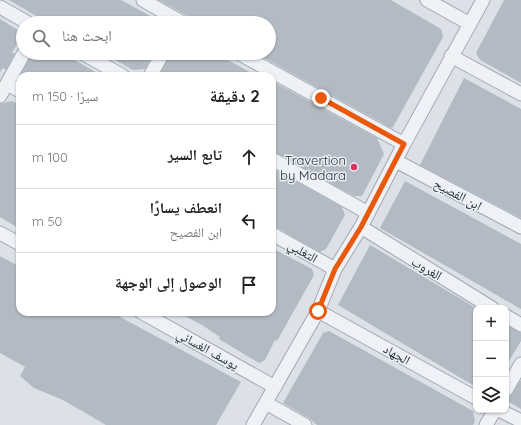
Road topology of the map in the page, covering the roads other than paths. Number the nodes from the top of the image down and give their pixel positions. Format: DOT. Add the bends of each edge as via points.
graph roads {
  1 [pos="143,0"];
  2 [pos="427,0"];
  3 [pos="483,0"];
  4 [pos="0,7"];
  5 [pos="16,16"];
  6 [pos="171,16"];
  7 [pos="470,24"];
  8 [pos="451,56"];
  9 [pos="20,60"];
  10 [pos="94,60"];
  11 [pos="159,60"];
  12 [pos="251,60"];
  13 [pos="116,72"];
  14 [pos="152,72"];
  15 [pos="273,72"];
  16 [pos="276,74"];
  17 [pos="7,84"];
  18 [pos="16,89"];
  19 [pos="521,94"];
  20 [pos="0,96"];
  21 [pos="404,144"];
  22 [pos="276,161"];
  23 [pos="396,161"];
  24 [pos="368,213"];
  25 [pos="361,227"];
  26 [pos="521,227"];
  27 [pos="0,233"];
  28 [pos="276,236"];
  29 [pos="16,242"];
  30 [pos="335,269"];
  31 [pos="487,305"];
  32 [pos="318,311"];
  33 [pos="148,316"];
  34 [pos="509,318"];
  35 [pos="521,326"];
  36 [pos="521,364"];
  37 [pos="509,385"];
  38 [pos="276,387"];
  39 [pos="473,396"];
  40 [pos="266,403"];
  41 [pos="493,413"];
  42 [pos="504,413"];
  43 [pos="521,421"];
  44 [pos="254,425"];
  45 [pos="305,425"];
  46 [pos="486,425"];
  1 -- 6 [label="street"];
  2 -- 7 [label="street"];
  3 -- 7 [label="street"];
  4 -- 5 [label="street"];
  7 -- 8 [label="street"];
  8 -- 19 [label="street"];
  8 -- 21 [label="street"];
  9 -- 17 [label="street"];
  10 -- 13 [label="street"];
  11 -- 14 [label="street"];
  12 -- 15 [label="street"];
  16 -- 21 [label="street"];
  17 -- 18 [label="street"];
  17 -- 20 [label="street"];
  21 -- 23 [label="street"];
  22 -- 24 [label="street"];
  23 -- 24 [label="street"];
  23 -- 26 [label="street, ابن الفصيح"];
  24 -- 25 [label="street"];
  25 -- 30 [label="street"];
  25 -- 31 [label="street, الغروب"];
  27 -- 29 [label="street"];
  28 -- 30 [label="street, التغلبي"];
  30 -- 32 [label="street"];
  32 -- 38 [label="street"];
  32 -- 39 [label="street, الجهاد"];
  33 -- 38 [label="street, يوسف الغساني"];
  34 -- 35 [label="street"];
  36 -- 37 [label="street"];
  38 -- 40 [label="street"];
  40 -- 44 [label="street"];
  40 -- 45 [label="street"];
  41 -- 46 [label="street"];
  42 -- 43 [label="street"];
}
